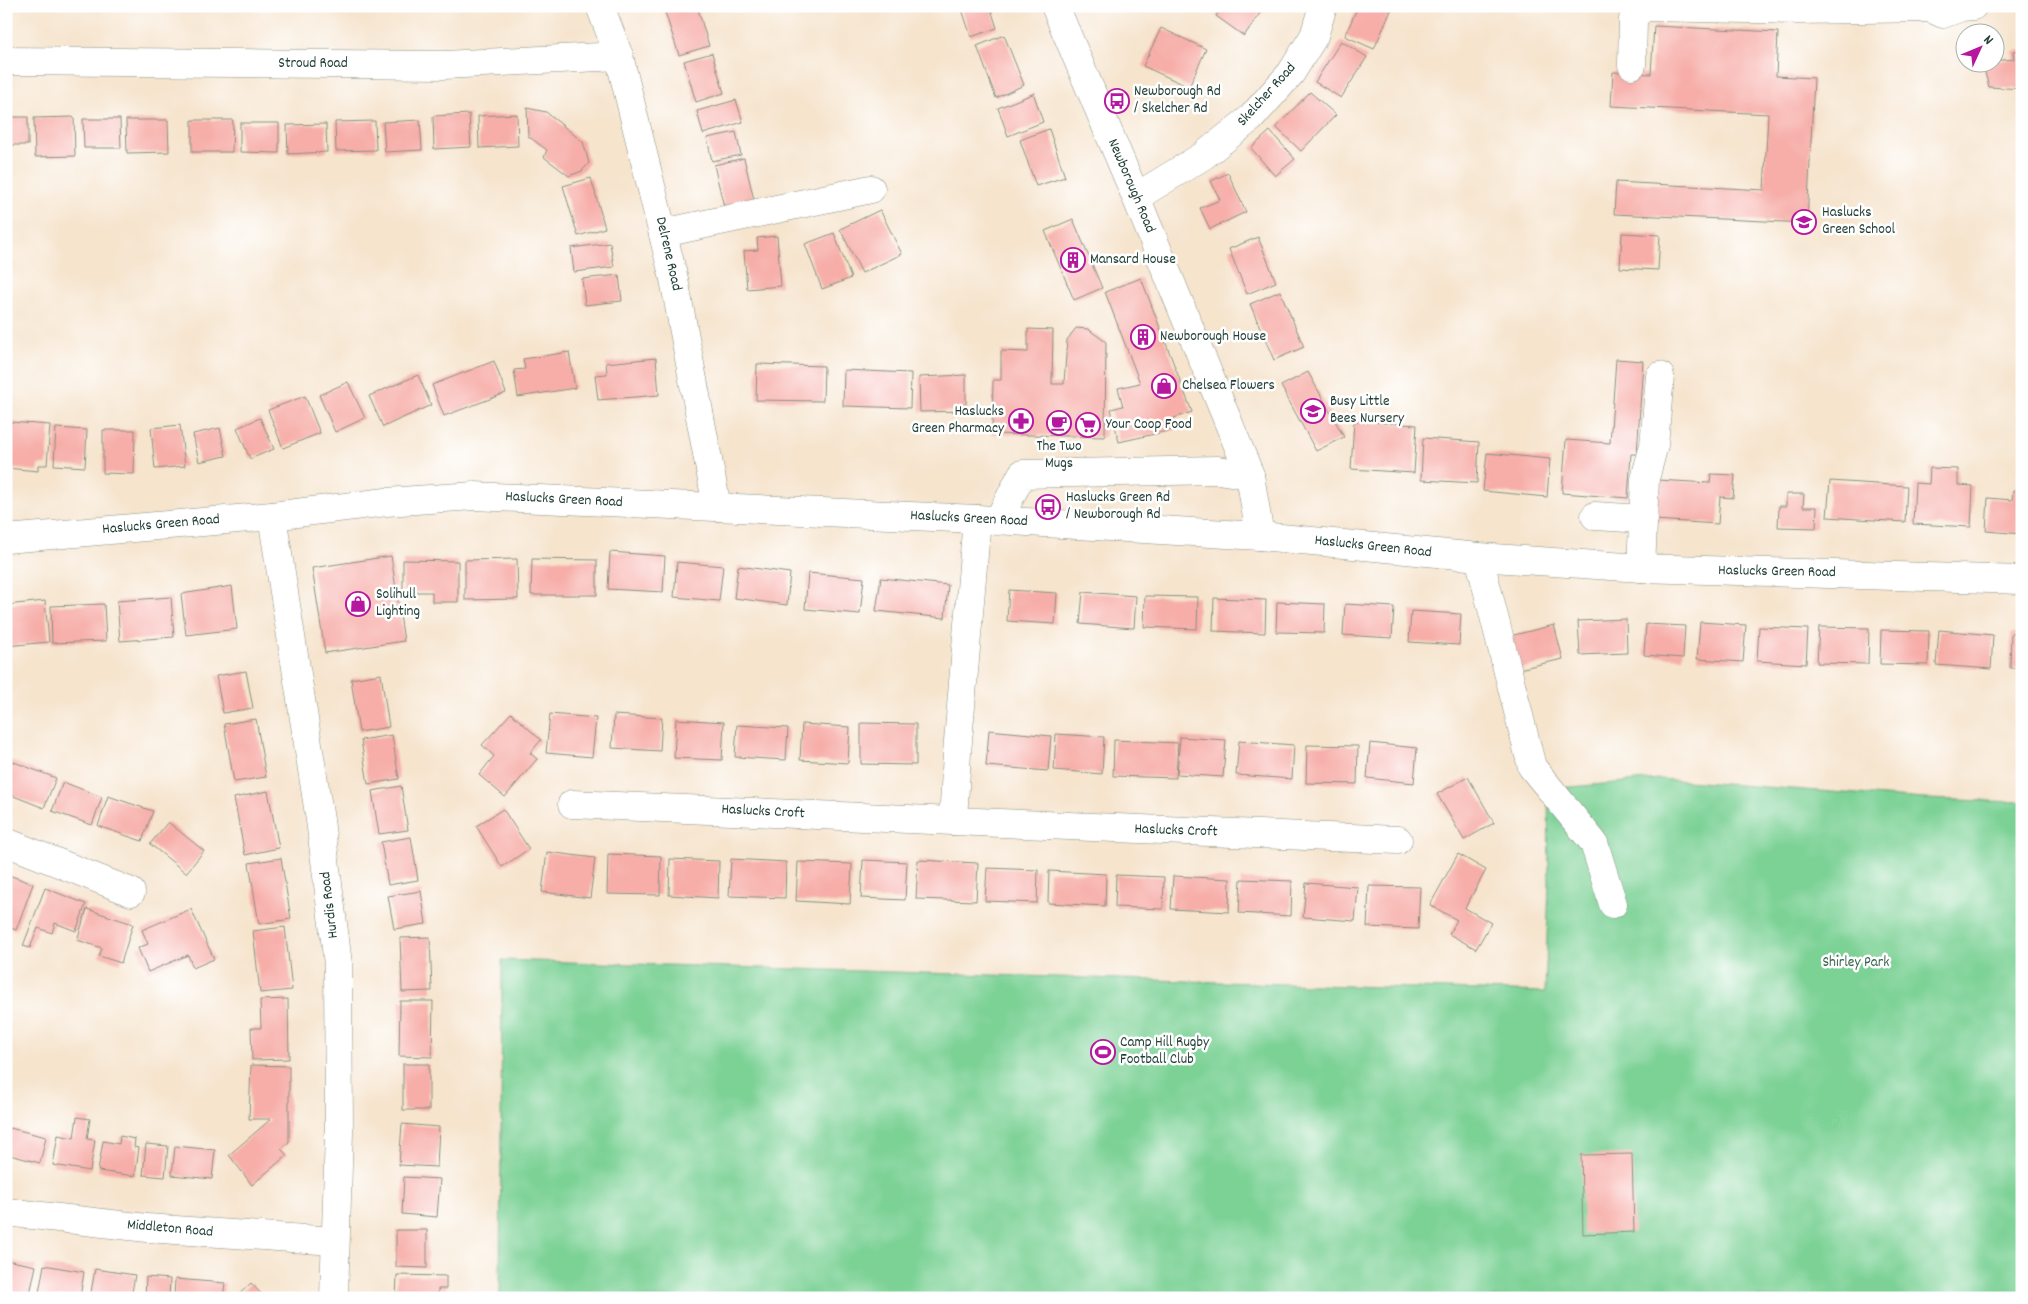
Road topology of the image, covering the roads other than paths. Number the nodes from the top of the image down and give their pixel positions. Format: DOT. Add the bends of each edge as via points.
graph roads {
  1 [pos="600,6"];
  2 [pos="1056,6"];
  3 [pos="1324,6"];
  4 [pos="1968,7"];
  5 [pos="619,56"];
  6 [pos="6,61"];
  7 [pos="1632,65"];
  8 [pos="871,189"];
  9 [pos="1136,197"];
  10 [pos="663,233"];
  11 [pos="1660,376"];
  12 [pos="1250,475"];
  13 [pos="716,507"];
  14 [pos="272,516"];
  15 [pos="1595,516"];
  16 [pos="1644,519"];
  17 [pos="988,520"];
  18 [pos="1260,536"];
  19 [pos="6,539"];
  20 [pos="1479,557"];
  21 [pos="1641,568"];
  22 [pos="2022,580"];
  23 [pos="572,804"];
  24 [pos="953,821"];
  25 [pos="1398,840"];
  26 [pos="6,842"];
  27 [pos="131,892"];
  28 [pos="1612,904"];
  29 [pos="6,1212"];
  30 [pos="334,1241"];
  31 [pos="334,1298"];
  1 -- 5 [label="street, Delrene Road"];
  2 -- 9 [label="street, Newborough Road"];
  3 -- 9 [label="street, Skelcher Road" via="1314,36 1291,74 1251,118 1203,156"];
  4 -- 7 [label="street" via="1943,14 1930,8 1645,7 1633,19"];
  5 -- 6 [label="street, Stroud Road" via="444,65"];
  5 -- 10 [label="street, Delrene Road"];
  8 -- 10 [label="street"];
  9 -- 12 [label="street, Newborough Road"];
  10 -- 13 [label="street, Delrene Road"];
  11 -- 16 [label="street" via="1654,445 1645,479"];
  12 -- 17 [label="street" via="1218,470 1022,474"];
  12 -- 18 [label="street, Newborough Road"];
  13 -- 14 [label="street, Haslucks Green Road" via="474,496 386,502"];
  13 -- 17 [label="street, Haslucks Green Road"];
  14 -- 19 [label="street, Haslucks Green Road"];
  14 -- 30 [label="street, Hurdis Road" via="320,820 338,964 339,1132"];
  15 -- 16 [label="street"];
  16 -- 21 [label="street"];
  17 -- 18 [label="street, Haslucks Green Road"];
  17 -- 24 [label="street" via="957,753"];
  18 -- 20 [label="street, Haslucks Green Road"];
  20 -- 21 [label="street, Haslucks Green Road"];
  20 -- 28 [label="street" via="1532,767 1594,842"];
  21 -- 22 [label="street, Haslucks Green Road"];
  23 -- 24 [label="street, Haslucks Croft"];
  24 -- 25 [label="street, Haslucks Croft"];
  26 -- 27 [label="street"];
  29 -- 30 [label="street, Middleton Road" via="147,1228"];
  30 -- 31 [label="street, Hurdis Road"];
}
